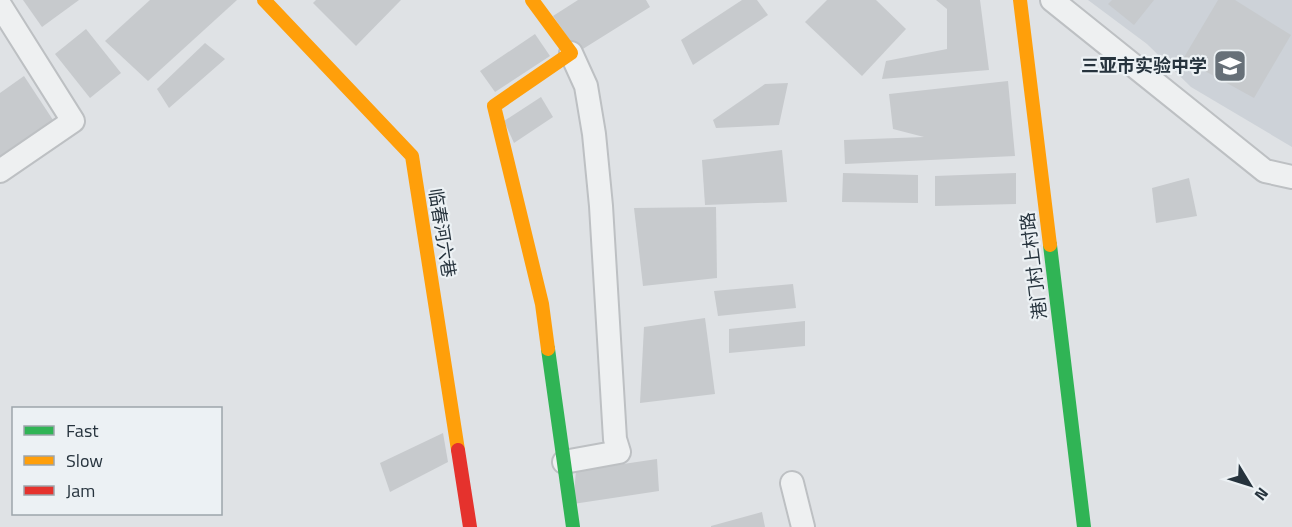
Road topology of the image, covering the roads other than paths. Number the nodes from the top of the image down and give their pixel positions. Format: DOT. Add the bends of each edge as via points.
graph roads {
  1 [pos="264,0"];
  2 [pos="532,0"];
  3 [pos="1020,0"];
  4 [pos="1052,0"];
  5 [pos="0,4"];
  6 [pos="571,53"];
  7 [pos="0,171"];
  8 [pos="1292,177"];
  9 [pos="564,462"];
  10 [pos="792,483"];
  11 [pos="470,527"];
  12 [pos="573,527"];
  13 [pos="803,527"];
  14 [pos="1084,527"];
  1 -- 11 [label="street, 临春河六巷" via="412,156"];
  2 -- 6 [label="street"];
  3 -- 14 [label="street, 港门村上村路"];
  4 -- 8 [label="street" via="1265,171"];
  5 -- 7 [label="street" via="73,121"];
  6 -- 9 [label="street" via="494,106 542,303"];
  6 -- 9 [label="street" via="586,86 594,134 619,452"];
  9 -- 12 [label="street"];
  10 -- 13 [label="street"];
}
